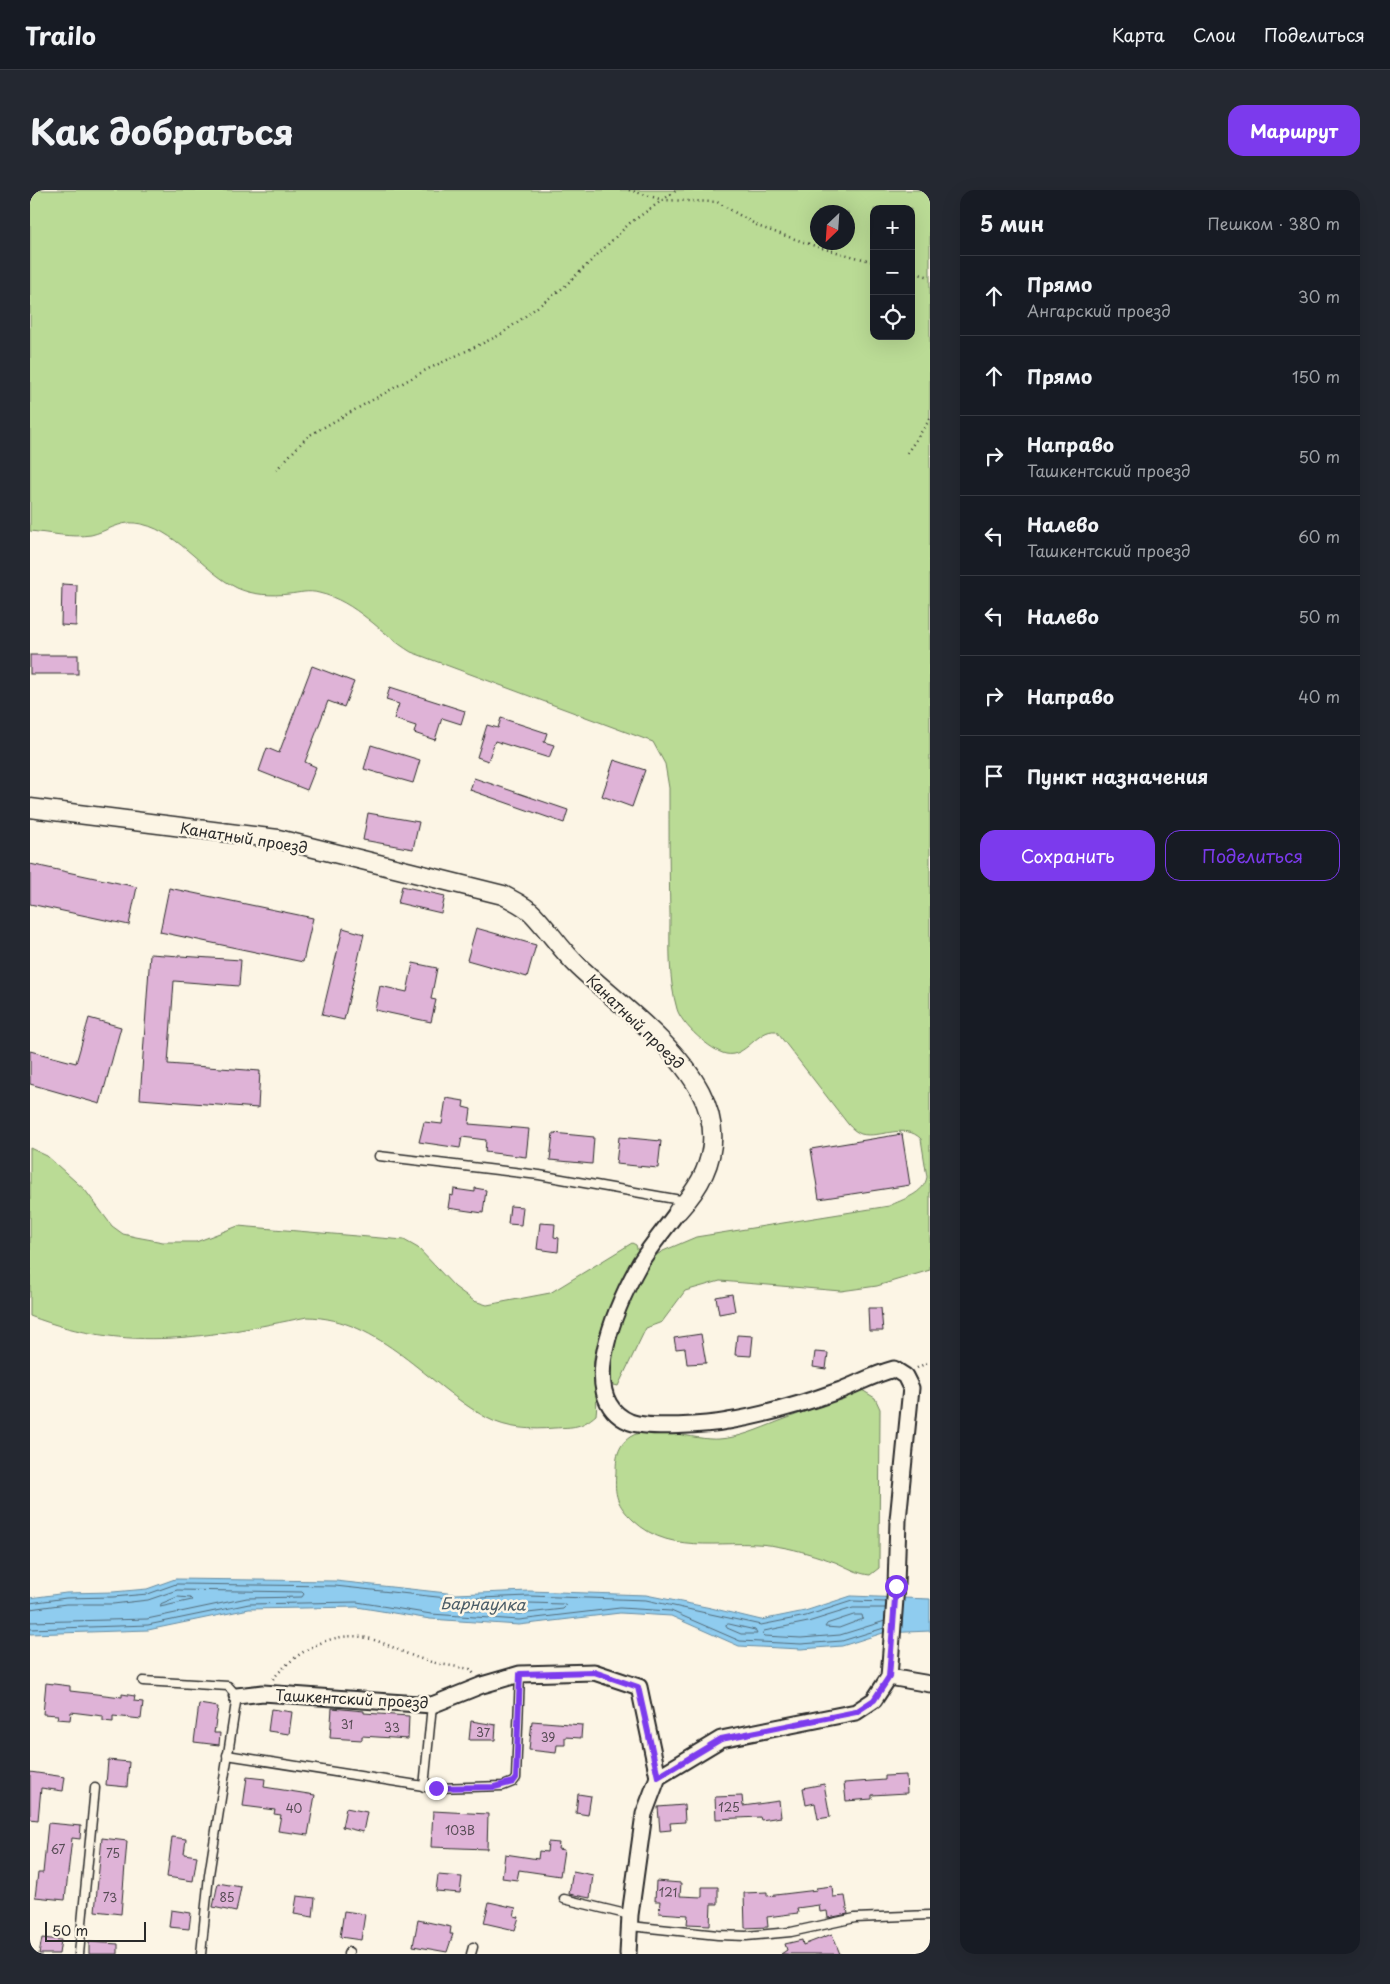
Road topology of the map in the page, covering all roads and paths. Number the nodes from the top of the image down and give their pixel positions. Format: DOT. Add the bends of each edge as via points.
graph roads {
  1 [pos="629,190"];
  2 [pos="677,190"];
  3 [pos="663,200"];
  4 [pos="870,261"];
  5 [pos="915,273"];
  6 [pos="930,277"];
  7 [pos="930,419"];
  8 [pos="907,452"];
  9 [pos="276,470"];
  10 [pos="30,808"];
  11 [pos="379,1156"];
  12 [pos="683,1206"];
  13 [pos="520,1674"];
  14 [pos="889,1677"];
  15 [pos="143,1681"];
  16 [pos="930,1684"];
  17 [pos="482,1685"];
  18 [pos="262,1693"];
  19 [pos="237,1696"];
  20 [pos="432,1705"];
  21 [pos="227,1755"];
  22 [pos="658,1777"];
  23 [pos="424,1787"];
  24 [pos="95,1788"];
  25 [pos="564,1900"];
  26 [pos="930,1914"];
  27 [pos="630,1921"];
  28 [pos="80,1954"];
  29 [pos="201,1954"];
  30 [pos="628,1954"];
  1 -- 3 [label="path"];
  2 -- 3 [label="path"];
  3 -- 4 [label="path" via="717,202 760,227"];
  3 -- 9 [label="path" via="630,223 564,287 500,335 426,370 308,436"];
  5 -- 6 [label="path"];
  7 -- 8 [label="path"];
  10 -- 12 [label="street, Канатный проезд" via="278,839 503,895 524,906 556,944 650,1029 695,1080 707,1102 712,1125 712,1151 704,1176"];
  11 -- 12 [label="lane" via="540,1175"];
  12 -- 14 [label="street, Канатный проезд" via="642,1261 622,1296 602,1372 605,1394 614,1411 630,1422 645,1425 727,1422 841,1390 894,1369 905,1376 910,1388"];
  13 -- 17 [label="street, Ташкентский проезд"];
  13 -- 22 [label="street, Ташкентский проезд" via="594,1672 638,1687"];
  13 -- 23 [label="lane" via="516,1778 513,1782 494,1787"];
  14 -- 16 [label="street"];
  14 -- 22 [label="street" via="874,1700 856,1712 721,1739"];
  15 -- 19 [label="lane" via="228,1686"];
  17 -- 18 [label="path" via="470,1669 425,1660 370,1638 342,1637 318,1644 286,1663"];
  17 -- 20 [label="street, Ташкентский проезд"];
  18 -- 19 [label="street, Ташкентский проезд"];
  18 -- 20 [label="street, Ташкентский проезд"];
  19 -- 21 [label="lane"];
  20 -- 23 [label="lane"];
  21 -- 23 [label="lane"];
  21 -- 29 [label="lane"];
  22 -- 27 [label="street" via="644,1814"];
  24 -- 28 [label="lane"];
  25 -- 27 [label="lane"];
  26 -- 27 [label="lane" via="855,1918 791,1932 746,1936 718,1935"];
  27 -- 30 [label="street"];
}
